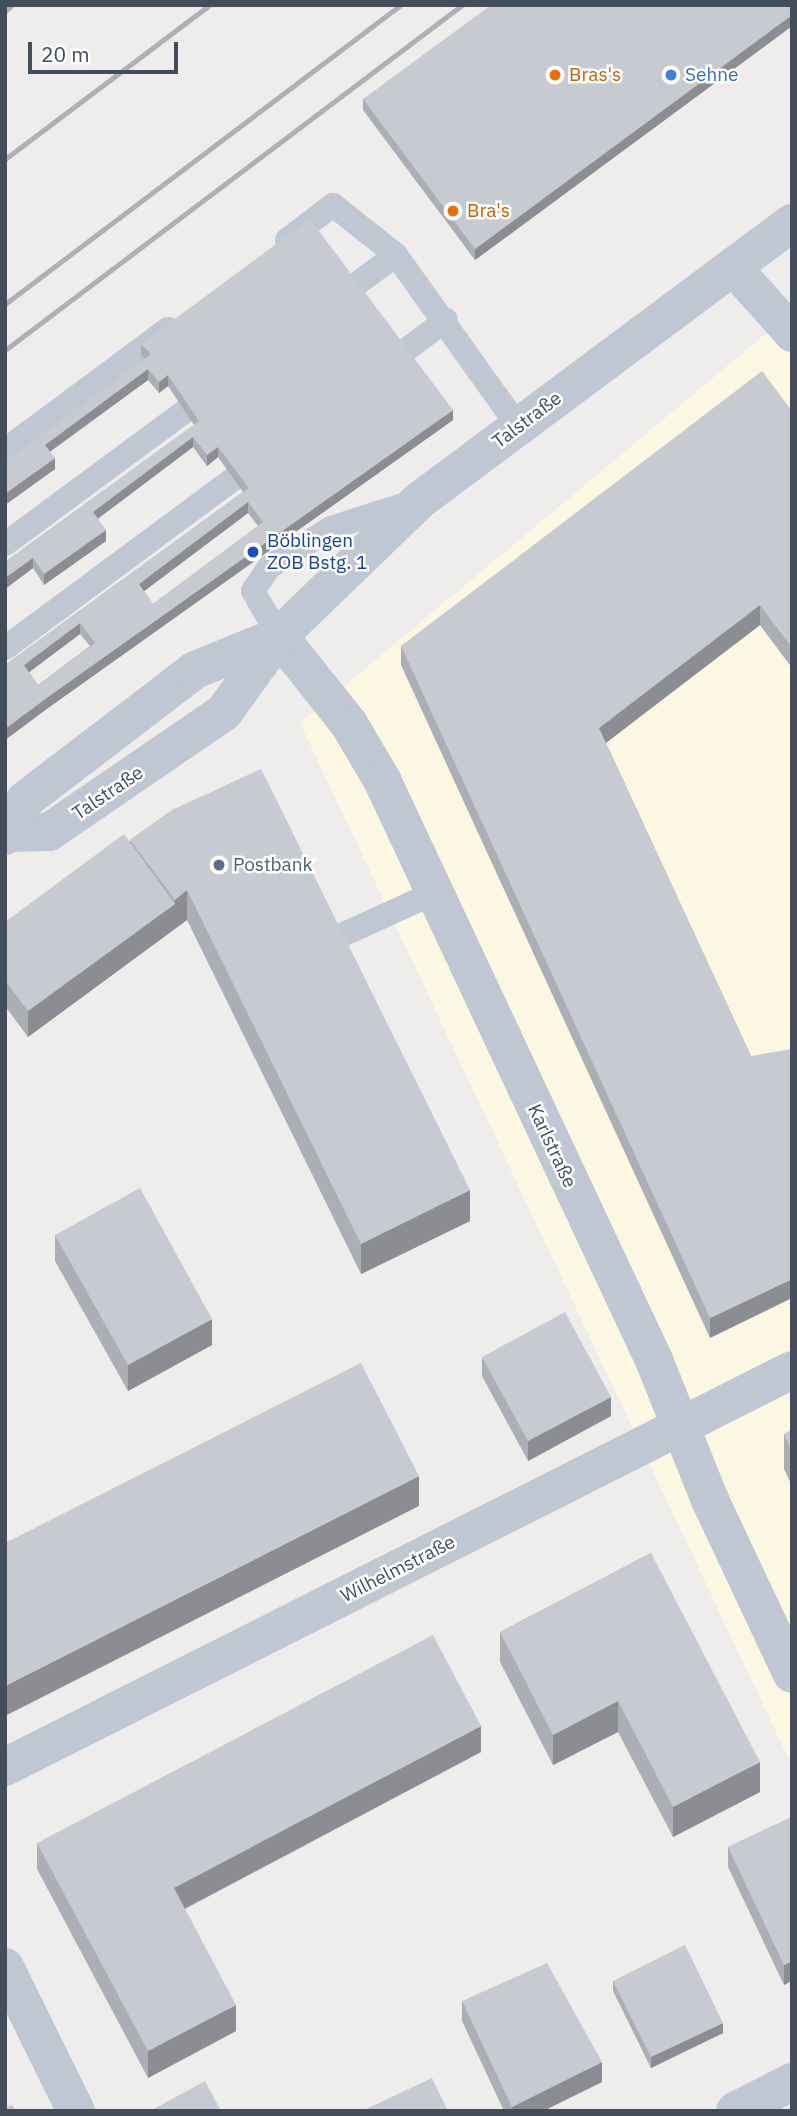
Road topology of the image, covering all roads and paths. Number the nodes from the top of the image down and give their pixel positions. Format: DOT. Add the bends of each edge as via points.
graph roads {
  1 [pos="792,223"];
  2 [pos="397,255"];
  3 [pos="261,259"];
  4 [pos="732,265"];
  5 [pos="187,314"];
  6 [pos="308,320"];
  7 [pos="446,320"];
  8 [pos="792,333"];
  9 [pos="231,377"];
  10 [pos="360,384"];
  11 [pos="518,426"];
  12 [pos="285,440"];
  13 [pos="5,450"];
  14 [pos="420,500"];
  15 [pos="5,544"];
  16 [pos="279,636"];
  17 [pos="5,648"];
  18 [pos="7,835"];
  19 [pos="432,894"];
  20 [pos="331,940"];
  21 [pos="792,1370"];
  22 [pos="679,1428"];
  23 [pos="792,1674"];
  24 [pos="5,1768"];
  25 [pos="5,1967"];
  26 [pos="792,2082"];
  27 [pos="76,2111"];
  28 [pos="735,2111"];
  1 -- 4 [label="street, Talstraße"];
  2 -- 3 [label="lane" via="333,205"];
  2 -- 6 [label="lane"];
  2 -- 7 [label="lane"];
  4 -- 8 [label="street"];
  4 -- 11 [label="street, Talstraße"];
  5 -- 13 [label="lane"];
  7 -- 10 [label="lane"];
  7 -- 11 [label="lane"];
  9 -- 15 [label="lane"];
  11 -- 14 [label="street, Talstraße"];
  12 -- 17 [label="lane"];
  14 -- 16 [label="street, Talstraße"];
  14 -- 16 [label="lane" via="331,528 269,567 253,590"];
  16 -- 18 [label="street, Talstraße" via="195,670 25,800"];
  16 -- 18 [label="street, Talstraße" via="224,712 49,832"];
  16 -- 19 [label="street, Karlstraße" via="349,724"];
  19 -- 20 [label="lane"];
  19 -- 22 [label="street, Karlstraße" via="654,1360"];
  21 -- 22 [label="street, Wilhelmstraße"];
  22 -- 23 [label="street, Karlstraße"];
  22 -- 24 [label="street, Wilhelmstraße"];
  25 -- 27 [label="street"];
  26 -- 28 [label="street"];
}
